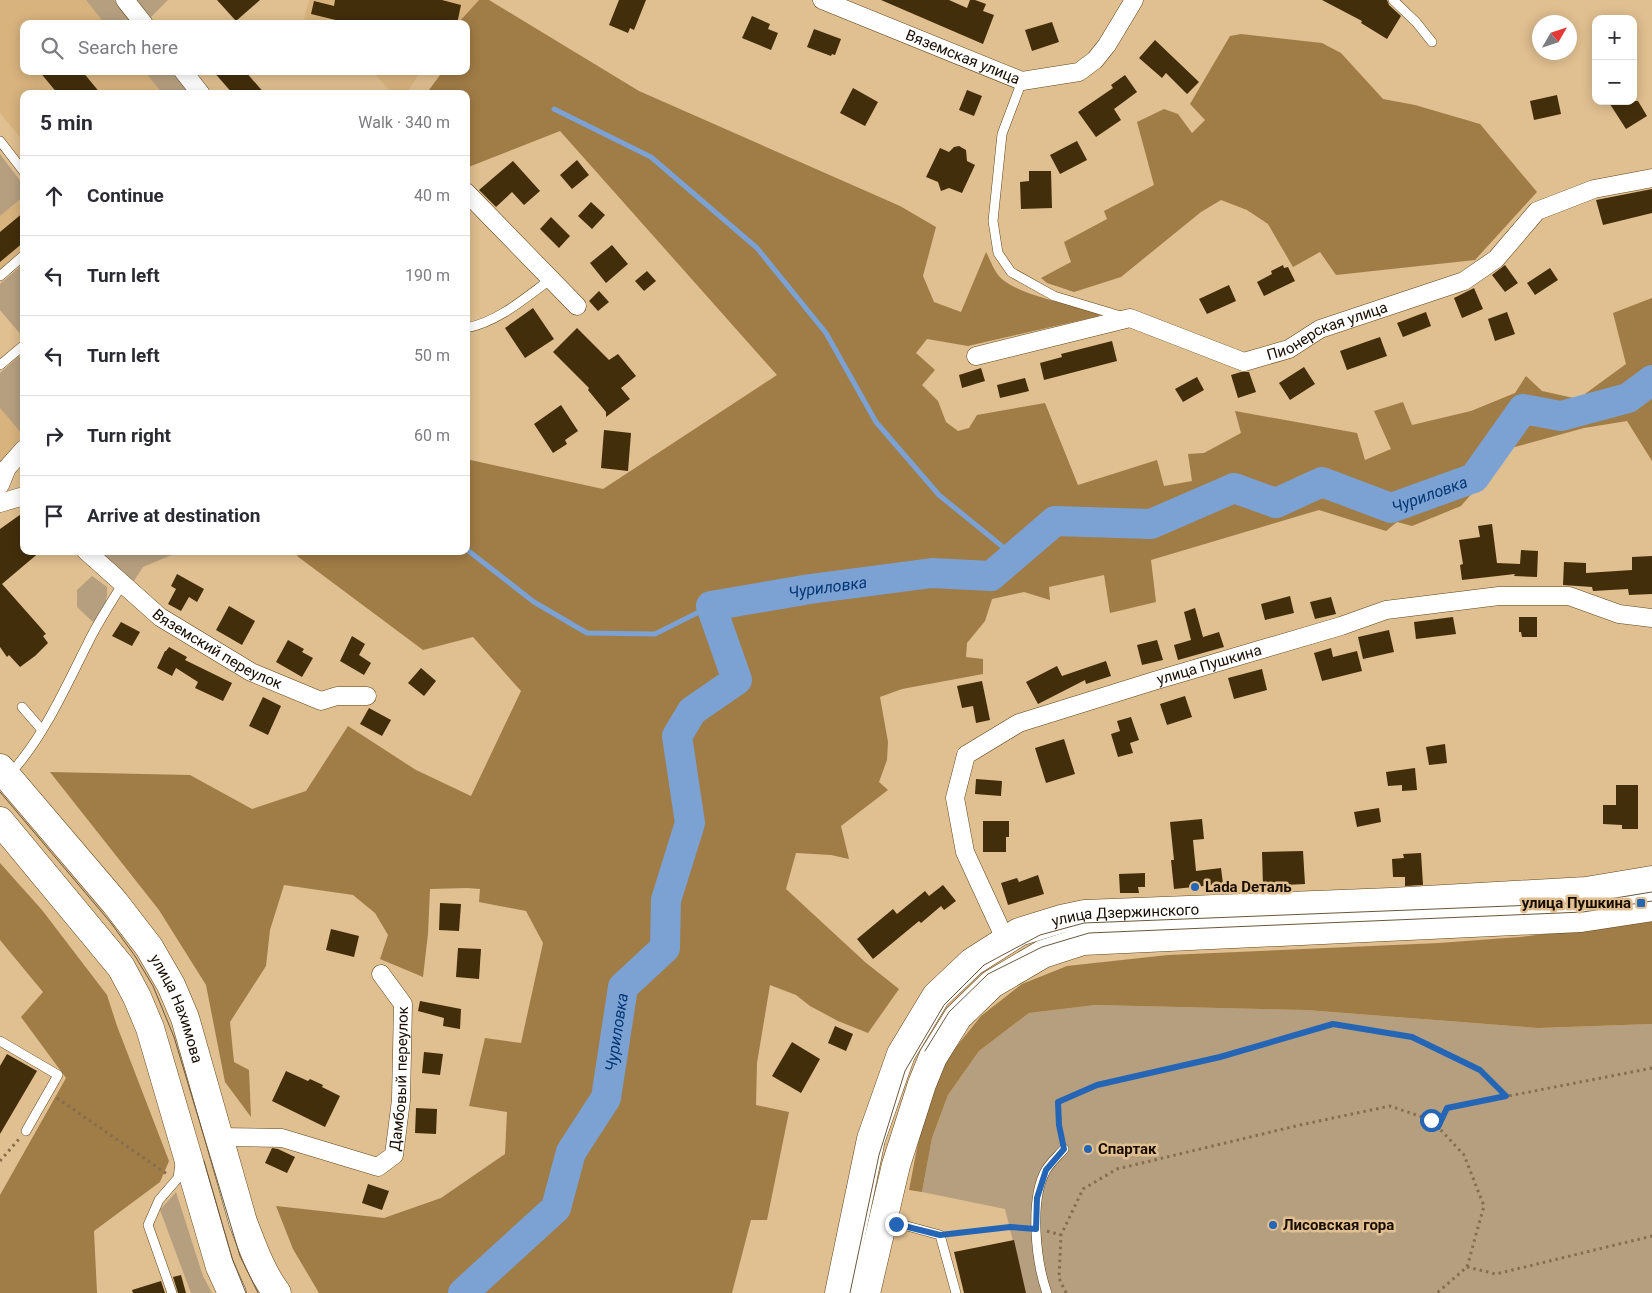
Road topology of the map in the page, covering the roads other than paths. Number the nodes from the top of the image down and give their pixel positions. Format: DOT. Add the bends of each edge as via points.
graph roads {
  1 [pos="125,0"];
  2 [pos="822,0"];
  3 [pos="1134,0"];
  4 [pos="1393,0"];
  5 [pos="141,20"];
  6 [pos="1432,42"];
  7 [pos="186,75"];
  8 [pos="1022,81"];
  9 [pos="198,90"];
  10 [pos="0,143"];
  11 [pos="20,167"];
  12 [pos="1652,178"];
  13 [pos="470,196"];
  14 [pos="20,258"];
  15 [pos="0,276"];
  16 [pos="551,279"];
  17 [pos="576,306"];
  18 [pos="1130,318"];
  19 [pos="470,327"];
  20 [pos="20,348"];
  21 [pos="976,356"];
  22 [pos="0,365"];
  23 [pos="20,453"];
  24 [pos="0,485"];
  25 [pos="20,497"];
  26 [pos="0,503"];
  27 [pos="90,555"];
  28 [pos="122,583"];
  29 [pos="1652,618"];
  30 [pos="367,696"];
  31 [pos="22,707"];
  32 [pos="42,730"];
  33 [pos="4,772"];
  34 [pos="0,821"];
  35 [pos="1652,880"];
  36 [pos="1652,907"];
  37 [pos="1006,941"];
  38 [pos="381,974"];
  39 [pos="0,1041"];
  40 [pos="26,1131"];
  41 [pos="219,1137"];
  42 [pos="184,1138"];
  43 [pos="1064,1149"];
  44 [pos="883,1220"];
  45 [pos="172,1293"];
  46 [pos="232,1293"];
  47 [pos="277,1293"];
  48 [pos="839,1293"];
  49 [pos="866,1293"];
  50 [pos="956,1293"];
  51 [pos="1046,1293"];
  1 -- 5 [label="street"];
  2 -- 8 [label="street, Вяземская улица"];
  3 -- 8 [label="street, Вяземская улица" via="1107,45 1079,72"];
  4 -- 6 [label="lane"];
  7 -- 9 [label="street"];
  8 -- 18 [label="lane" via="1002,134 993,221 998,253 1011,272 1054,296"];
  10 -- 11 [label="lane"];
  12 -- 18 [label="street, Пионерская улица" via="1594,189 1537,211 1496,259 1464,281 1320,329 1289,349 1244,362"];
  13 -- 16 [label="street"];
  14 -- 15 [label="lane"];
  16 -- 17 [label="street"];
  16 -- 19 [label="lane" via="518,304 479,326"];
  18 -- 21 [label="street"];
  20 -- 22 [label="lane"];
  23 -- 24 [label="street" via="6,468"];
  25 -- 26 [label="street"];
  27 -- 28 [label="street, Вяземский переулок"];
  28 -- 30 [label="street, Вяземский переулок" via="160,617 251,672 321,701 337,696"];
  28 -- 32 [label="lane"];
  29 -- 37 [label="street, улица Пушкина" via="1619,614 1569,596 1499,596 1386,610 1019,723 966,756 955,798 965,852"];
  31 -- 32 [label="lane"];
  32 -- 33 [label="lane" via="19,764"];
  33 -- 41 [label="main road, улица Нахимова" via="149,947 185,1018"];
  34 -- 42 [label="main road, улица Нахимова" via="121,967 150,1028"];
  35 -- 37 [label="main road, улица Дзержинского" via="1586,891 1085,914 1019,932"];
  36 -- 44 [label="main road, улица Дзержинского" via="1582,918 1082,941 1043,954 992,984 958,1017 933,1056 896,1164"];
  37 -- 48 [label="main road, улица Дзержинского" via="972,962 936,996 901,1054 871,1138"];
  38 -- 41 [label="street, Дамбовый переулок" via="403,1004 401,1100 394,1155 378,1167 282,1138"];
  39 -- 40 [label="lane" via="58,1075"];
  41 -- 47 [label="main road, улица Нахимова" via="243,1222 255,1253"];
  42 -- 45 [label="lane" via="178,1178 159,1200 148,1225"];
  42 -- 46 [label="main road, улица Нахимова" via="220,1267"];
  43 -- 51 [label="lane" via="1046,1170 1037,1198 1036,1229"];
  44 -- 49 [label="main road, улица Дзержинского"];
  44 -- 50 [label="lane" via="940,1235"];
}
